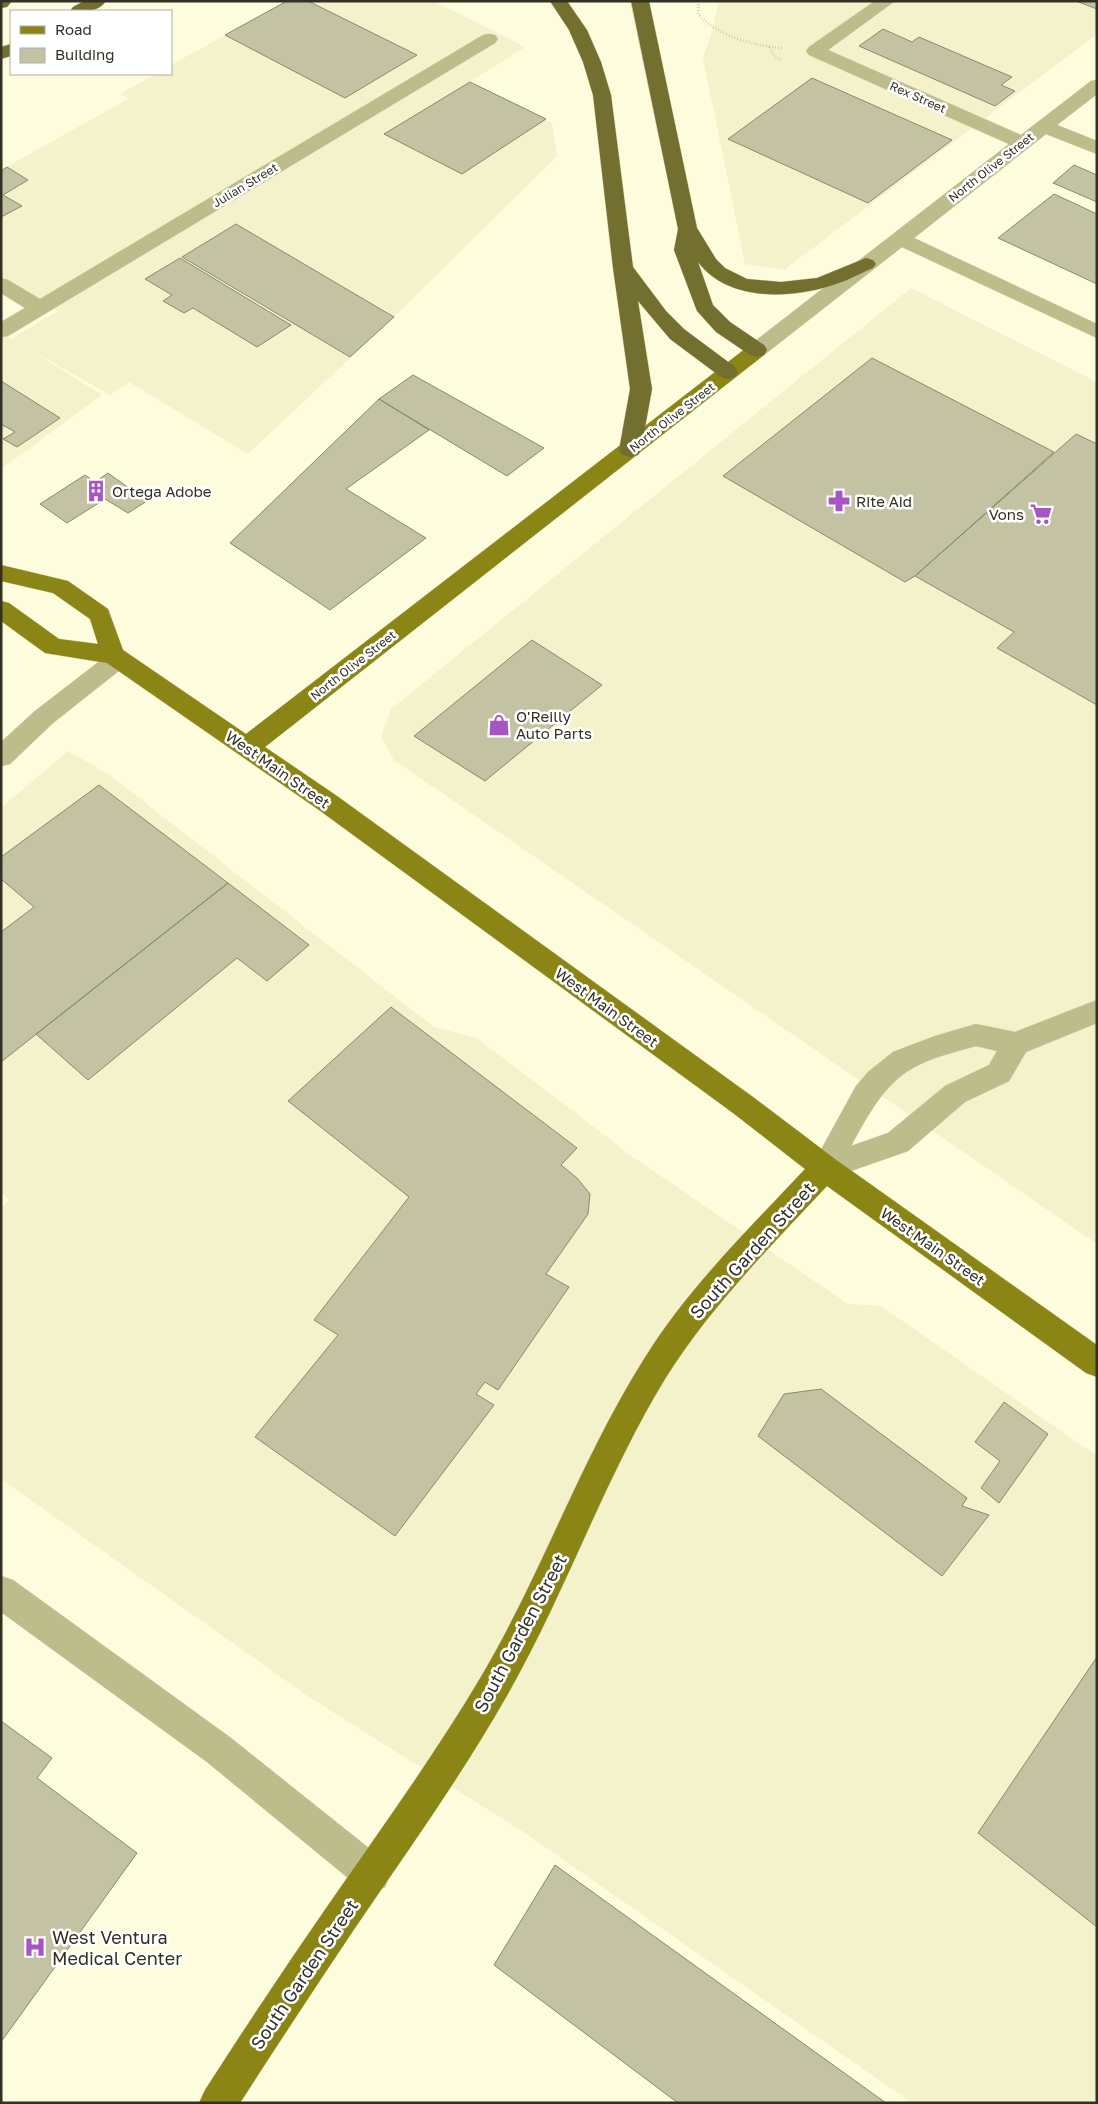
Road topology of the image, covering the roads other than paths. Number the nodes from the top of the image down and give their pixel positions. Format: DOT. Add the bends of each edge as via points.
graph roads {
  1 [pos="98,1"];
  2 [pos="558,1"];
  3 [pos="640,1"];
  4 [pos="887,1"];
  5 [pos="81,10"];
  6 [pos="489,39"];
  7 [pos="1095,90"];
  8 [pos="1044,126"];
  9 [pos="1022,143"];
  10 [pos="1097,148"];
  11 [pos="688,229"];
  12 [pos="899,238"];
  13 [pos="866,264"];
  14 [pos="623,268"];
  15 [pos="1,284"];
  16 [pos="40,307"];
  17 [pos="1,331"];
  18 [pos="1097,332"];
  19 [pos="757,350"];
  20 [pos="728,372"];
  21 [pos="630,450"];
  22 [pos="1,573"];
  23 [pos="1,609"];
  24 [pos="112,656"];
  25 [pos="247,747"];
  26 [pos="1,758"];
  27 [pos="1097,1011"];
  28 [pos="1016,1044"];
  29 [pos="825,1168"];
  30 [pos="1097,1363"];
  31 [pos="1,1592"];
  32 [pos="372,1874"];
  33 [pos="218,2103"];
  1 -- 5 [label="highway"];
  2 -- 14 [label="highway" via="578,30 602,95"];
  3 -- 11 [label="highway"];
  4 -- 9 [label="street, Rex Street" via="815,51"];
  6 -- 16 [label="street, Julian Street"];
  7 -- 8 [label="street, North Olive Street"];
  8 -- 9 [label="street, North Olive Street"];
  8 -- 10 [label="street"];
  9 -- 12 [label="street, North Olive Street"];
  11 -- 13 [label="highway" via="707,261 719,272 732,280 754,286 773,289 820,283"];
  11 -- 19 [label="highway" via="684,250 704,307 723,327"];
  12 -- 13 [label="street, North Olive Street"];
  12 -- 18 [label="street"];
  13 -- 19 [label="street, North Olive Street"];
  14 -- 20 [label="highway" via="677,334"];
  14 -- 21 [label="highway" via="641,389"];
  15 -- 16 [label="street"];
  16 -- 17 [label="street, Julian Street"];
  19 -- 20 [label="main road, North Olive Street"];
  20 -- 21 [label="main road, North Olive Street"];
  21 -- 25 [label="main road, North Olive Street"];
  22 -- 24 [label="main road" via="60,587 100,615"];
  23 -- 24 [label="main road, West Main Street" via="53,647"];
  24 -- 25 [label="main road, West Main Street"];
  24 -- 26 [label="street" via="112,664 44,717"];
  25 -- 29 [label="main road, West Main Street" via="743,1105"];
  27 -- 28 [label="street"];
  28 -- 29 [label="street" via="999,1073 955,1094 898,1142"];
  28 -- 29 [label="street" via="976,1035 903,1060 866,1094"];
  29 -- 30 [label="main road, West Main Street"];
  29 -- 32 [label="main road, South Garden Street" via="714,1288 656,1367 609,1451 514,1653 457,1749"];
  31 -- 32 [label="street" via="219,1750"];
  32 -- 33 [label="main road, South Garden Street"];
}
